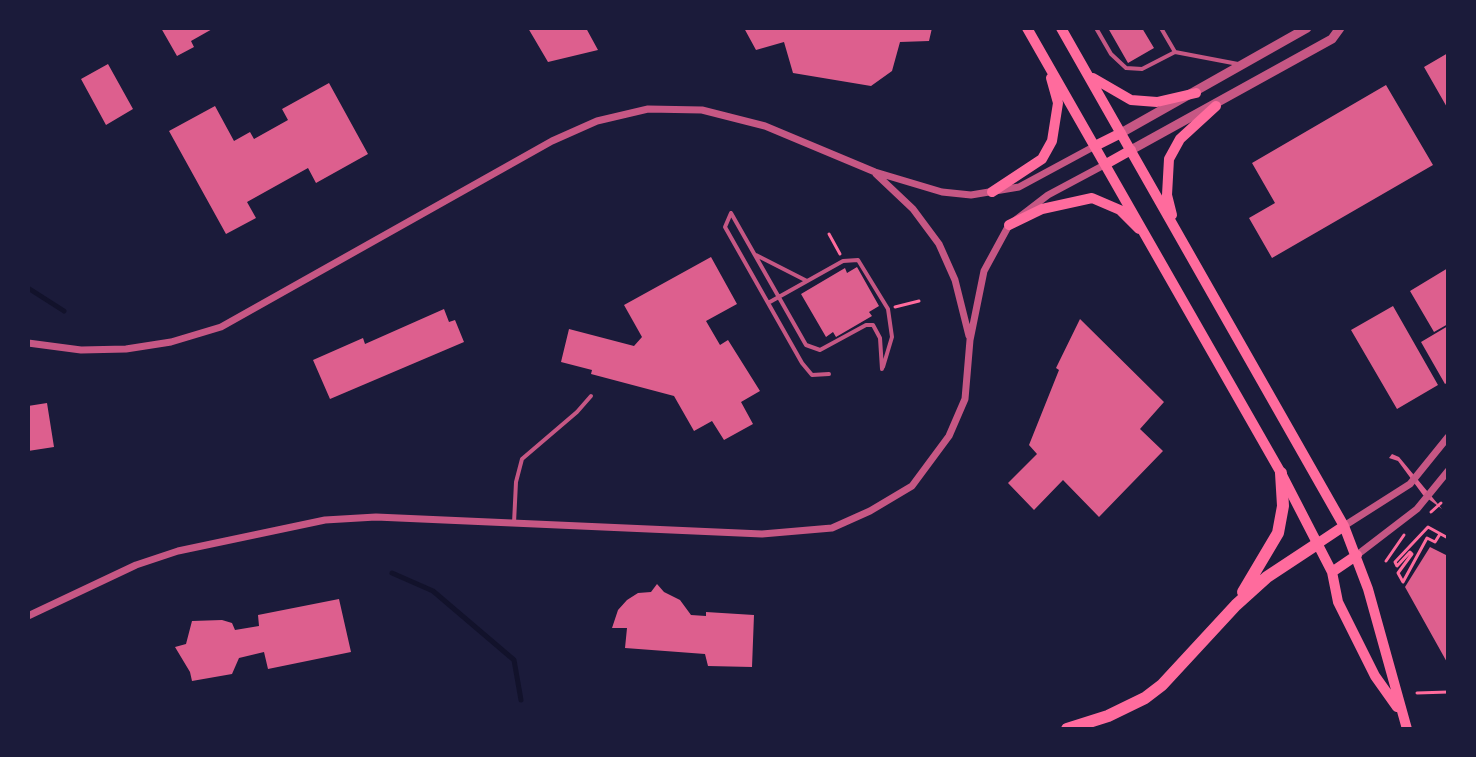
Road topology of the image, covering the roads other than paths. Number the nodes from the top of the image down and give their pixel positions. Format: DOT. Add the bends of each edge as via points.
graph roads {
  1 [pos="1027,28"];
  2 [pos="1061,28"];
  3 [pos="1096,28"];
  4 [pos="1161,28"];
  5 [pos="1307,28"];
  6 [pos="1340,28"];
  7 [pos="1175,52"];
  8 [pos="1047,64"];
  9 [pos="1244,65"];
  10 [pos="1087,74"];
  11 [pos="1196,93"];
  12 [pos="1216,106"];
  13 [pos="1121,133"];
  14 [pos="1095,146"];
  15 [pos="1131,150"];
  16 [pos="1106,164"];
  17 [pos="875,172"];
  18 [pos="992,192"];
  19 [pos="1009,225"];
  20 [pos="1175,228"];
  21 [pos="1150,241"];
  22 [pos="754,254"];
  23 [pos="807,281"];
  24 [pos="779,297"];
  25 [pos="768,303"];
  26 [pos="970,340"];
  27 [pos="28,343"];
  28 [pos="829,374"];
  29 [pos="591,396"];
  30 [pos="1448,437"];
  31 [pos="1448,471"];
  32 [pos="1281,473"];
  33 [pos="514,523"];
  34 [pos="1344,526"];
  35 [pos="1317,544"];
  36 [pos="1357,555"];
  37 [pos="1332,572"];
  38 [pos="1236,605"];
  39 [pos="28,616"];
  40 [pos="1400,712"];
  41 [pos="1067,729"];
  42 [pos="1407,729"];
  1 -- 8 [label="main road"];
  2 -- 10 [label="main road"];
  3 -- 7 [label="lane" via="1126,68 1142,69"];
  4 -- 7 [label="lane"];
  5 -- 9 [label="street"];
  6 -- 12 [label="street" via="1332,39"];
  7 -- 9 [label="lane"];
  8 -- 14 [label="main road"];
  8 -- 18 [label="main road" via="1058,103 1052,141 1042,159"];
  9 -- 11 [label="street"];
  10 -- 11 [label="main road" via="1131,100 1157,102"];
  10 -- 13 [label="main road"];
  11 -- 13 [label="street"];
  12 -- 15 [label="street"];
  12 -- 20 [label="main road" via="1180,139 1169,159 1167,195"];
  13 -- 14 [label="main road"];
  13 -- 15 [label="main road"];
  14 -- 16 [label="main road"];
  14 -- 18 [label="street" via="1019,187"];
  15 -- 16 [label="main road"];
  15 -- 20 [label="main road"];
  16 -- 19 [label="street" via="1048,195"];
  16 -- 21 [label="main road"];
  17 -- 18 [label="street" via="942,192"];
  17 -- 26 [label="street" via="939,244 955,280"];
  17 -- 27 [label="street" via="765,126 702,110 648,109 597,121 552,141 221,327 126,349"];
  19 -- 21 [label="main road" via="1042,209 1092,198 1120,210"];
  19 -- 26 [label="street" via="984,271"];
  20 -- 34 [label="main road"];
  21 -- 32 [label="main road"];
  22 -- 23 [label="lane"];
  22 -- 24 [label="lane"];
  22 -- 25 [label="lane" via="731,213 725,227"];
  23 -- 24 [label="lane"];
  23 -- 24 [label="lane" via="843,261 861,262 888,309 892,337 882,369 880,338 873,325 815,351 806,345"];
  24 -- 25 [label="lane"];
  25 -- 28 [label="lane" via="812,375"];
  26 -- 33 [label="street" via="965,399 949,436 912,486 832,528 762,534"];
  29 -- 33 [label="lane" via="522,459"];
  30 -- 34 [label="street" via="1410,484"];
  31 -- 36 [label="street" via="1417,509"];
  32 -- 35 [label="main road"];
  32 -- 38 [label="highway" via="1278,533"];
  33 -- 39 [label="street" via="376,517 276,528 136,565"];
  34 -- 35 [label="main road"];
  34 -- 36 [label="main road"];
  35 -- 37 [label="main road"];
  35 -- 38 [label="highway"];
  36 -- 37 [label="main road"];
  36 -- 40 [label="main road"];
  37 -- 40 [label="main road" via="1338,602 1375,676"];
  38 -- 41 [label="highway" via="1145,698"];
  40 -- 42 [label="main road"];
}
